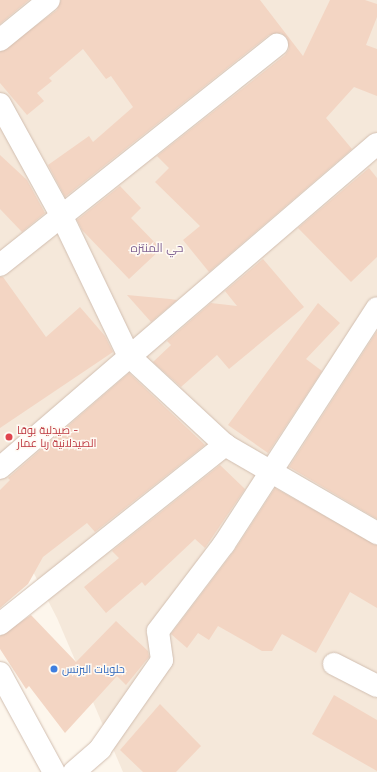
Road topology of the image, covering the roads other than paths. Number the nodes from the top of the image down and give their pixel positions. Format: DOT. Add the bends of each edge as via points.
graph roads {
  1 [pos="48,0"];
  2 [pos="0,40"];
  3 [pos="277,45"];
  4 [pos="0,104"];
  5 [pos="377,144"];
  6 [pos="62,217"];
  7 [pos="0,265"];
  8 [pos="377,308"];
  9 [pos="129,356"];
  10 [pos="225,445"];
  11 [pos="0,468"];
  12 [pos="270,474"];
  13 [pos="377,533"];
  14 [pos="0,624"];
  15 [pos="334,664"];
  16 [pos="0,673"];
  17 [pos="377,686"];
  18 [pos="54,772"];
  19 [pos="74,772"];
  1 -- 2 [label="street"];
  3 -- 6 [label="street"];
  4 -- 6 [label="street"];
  5 -- 9 [label="street"];
  6 -- 7 [label="street"];
  6 -- 9 [label="street"];
  8 -- 12 [label="street"];
  9 -- 10 [label="street"];
  9 -- 11 [label="street"];
  10 -- 12 [label="street"];
  10 -- 14 [label="street"];
  12 -- 13 [label="street"];
  12 -- 19 [label="street" via="224,544 158,631 162,660 100,750"];
  15 -- 17 [label="street"];
  16 -- 18 [label="street"];
}
